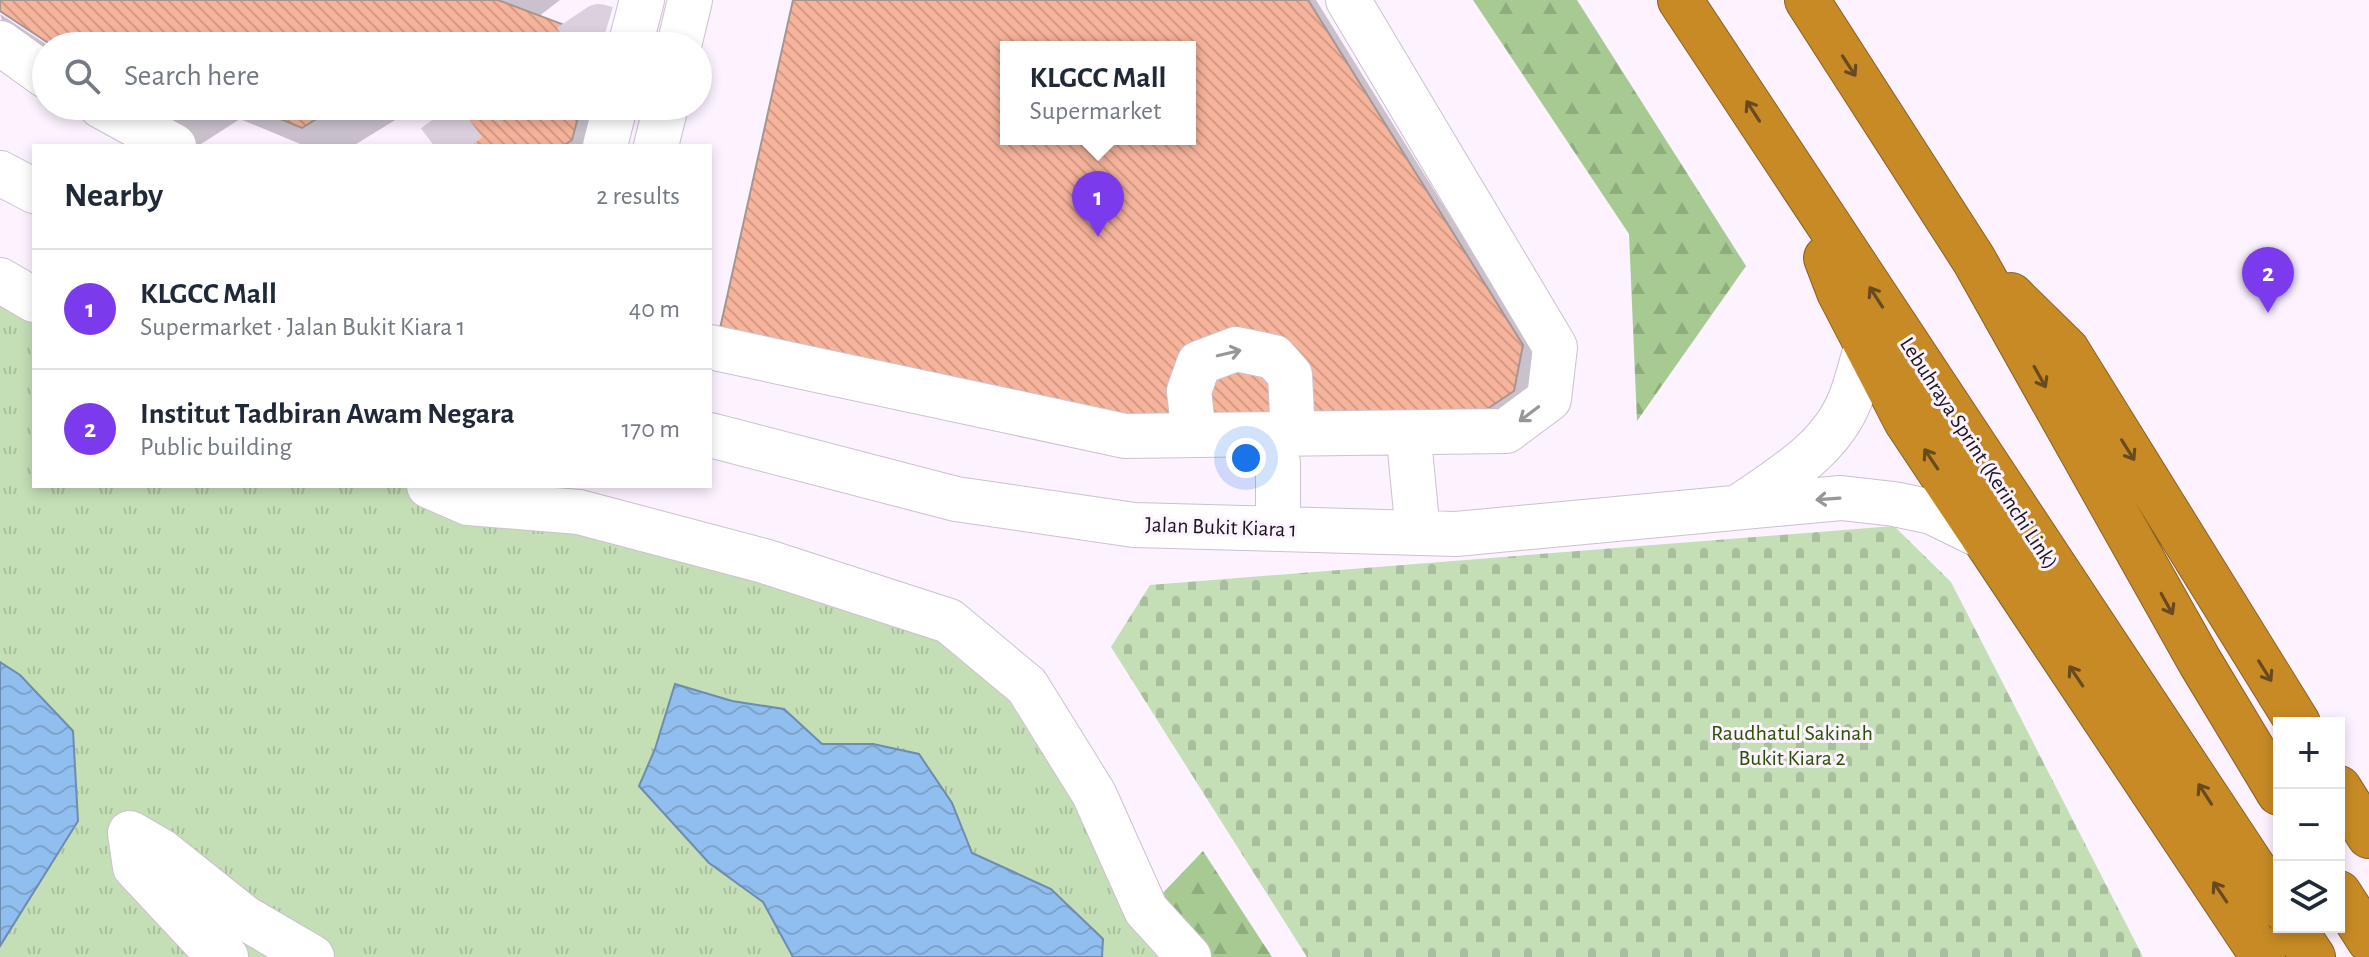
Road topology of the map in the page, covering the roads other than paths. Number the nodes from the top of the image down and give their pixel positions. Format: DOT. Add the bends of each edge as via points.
graph roads {
  1 [pos="642,0"];
  2 [pos="690,0"];
  3 [pos="1348,0"];
  4 [pos="1680,0"];
  5 [pos="1807,0"];
  6 [pos="634,32"];
  7 [pos="682,32"];
  8 [pos="0,43"];
  9 [pos="32,66"];
  10 [pos="127,120"];
  11 [pos="612,120"];
  12 [pos="662,120"];
  13 [pos="170,144"];
  14 [pos="606,144"];
  15 [pos="656,144"];
  16 [pos="0,173"];
  17 [pos="1796,176"];
  18 [pos="32,190"];
  19 [pos="1974,260"];
  20 [pos="0,280"];
  21 [pos="32,299"];
  22 [pos="1867,345"];
  23 [pos="712,347"];
  24 [pos="1194,435"];
  25 [pos="712,436"];
  26 [pos="1286,449"];
  27 [pos="1410,450"];
  28 [pos="434,488"];
  29 [pos="1741,505"];
  30 [pos="1278,529"];
  31 [pos="1418,533"];
  32 [pos="1983,537"];
  33 [pos="2294,717"];
  34 [pos="2277,789"];
  35 [pos="2340,789"];
  36 [pos="2369,836"];
  37 [pos="2289,937"];
  38 [pos="226,957"];
  39 [pos="312,957"];
  40 [pos="1189,957"];
  1 -- 6 [label="street"];
  2 -- 7 [label="street"];
  3 -- 26 [label="street, one-way" via="1555,347 1549,399 1506,431"];
  17 -- 4 [label="highway, Lebuhraya Sprint (Kerinchi Link), one-way"];
  5 -- 19 [label="highway, one-way"];
  8 -- 9 [label="street"];
  10 -- 13 [label="street"];
  11 -- 14 [label="street"];
  12 -- 15 [label="street"];
  16 -- 18 [label="street"];
  17 -- 22 [label="highway" via="1839,292"];
  37 -- 17 [label="highway, Lebuhraya Sprint (Kerinchi Link), one-way"];
  19 -- 33 [label="highway, one-way" via="2067,350"];
  19 -- 34 [label="highway, one-way"];
  20 -- 21 [label="street"];
  22 -- 29 [label="street, Jalan Bukit Kiara 1" via="1837,425 1789,472"];
  32 -- 22 [label="highway, one-way" via="1906,421"];
  23 -- 24 [label="street" via="1125,436"];
  24 -- 26 [label="street"];
  24 -- 26 [label="street, one-way" via="1189,391 1199,363 1236,349 1274,357 1290,375"];
  25 -- 30 [label="street, Jalan Bukit Kiara 1" via="956,499 1134,525"];
  26 -- 30 [label="street"];
  27 -- 31 [label="street"];
  28 -- 40 [label="street" via="468,503 579,512 764,561 949,621 1027,686 1094,794 1146,910"];
  29 -- 31 [label="street, Jalan Bukit Kiara 1" via="1456,534"];
  32 -- 29 [label="street, Jalan Bukit Kiara 1, one-way" via="1932,512 1894,504 1841,498"];
  30 -- 31 [label="street, Jalan Bukit Kiara 1"];
  37 -- 32 [label="highway, one-way"];
  35 -- 36 [label="highway"];
  38 -- 39 [label="street" via="208,945 135,867 130,833 245,918"];
}
